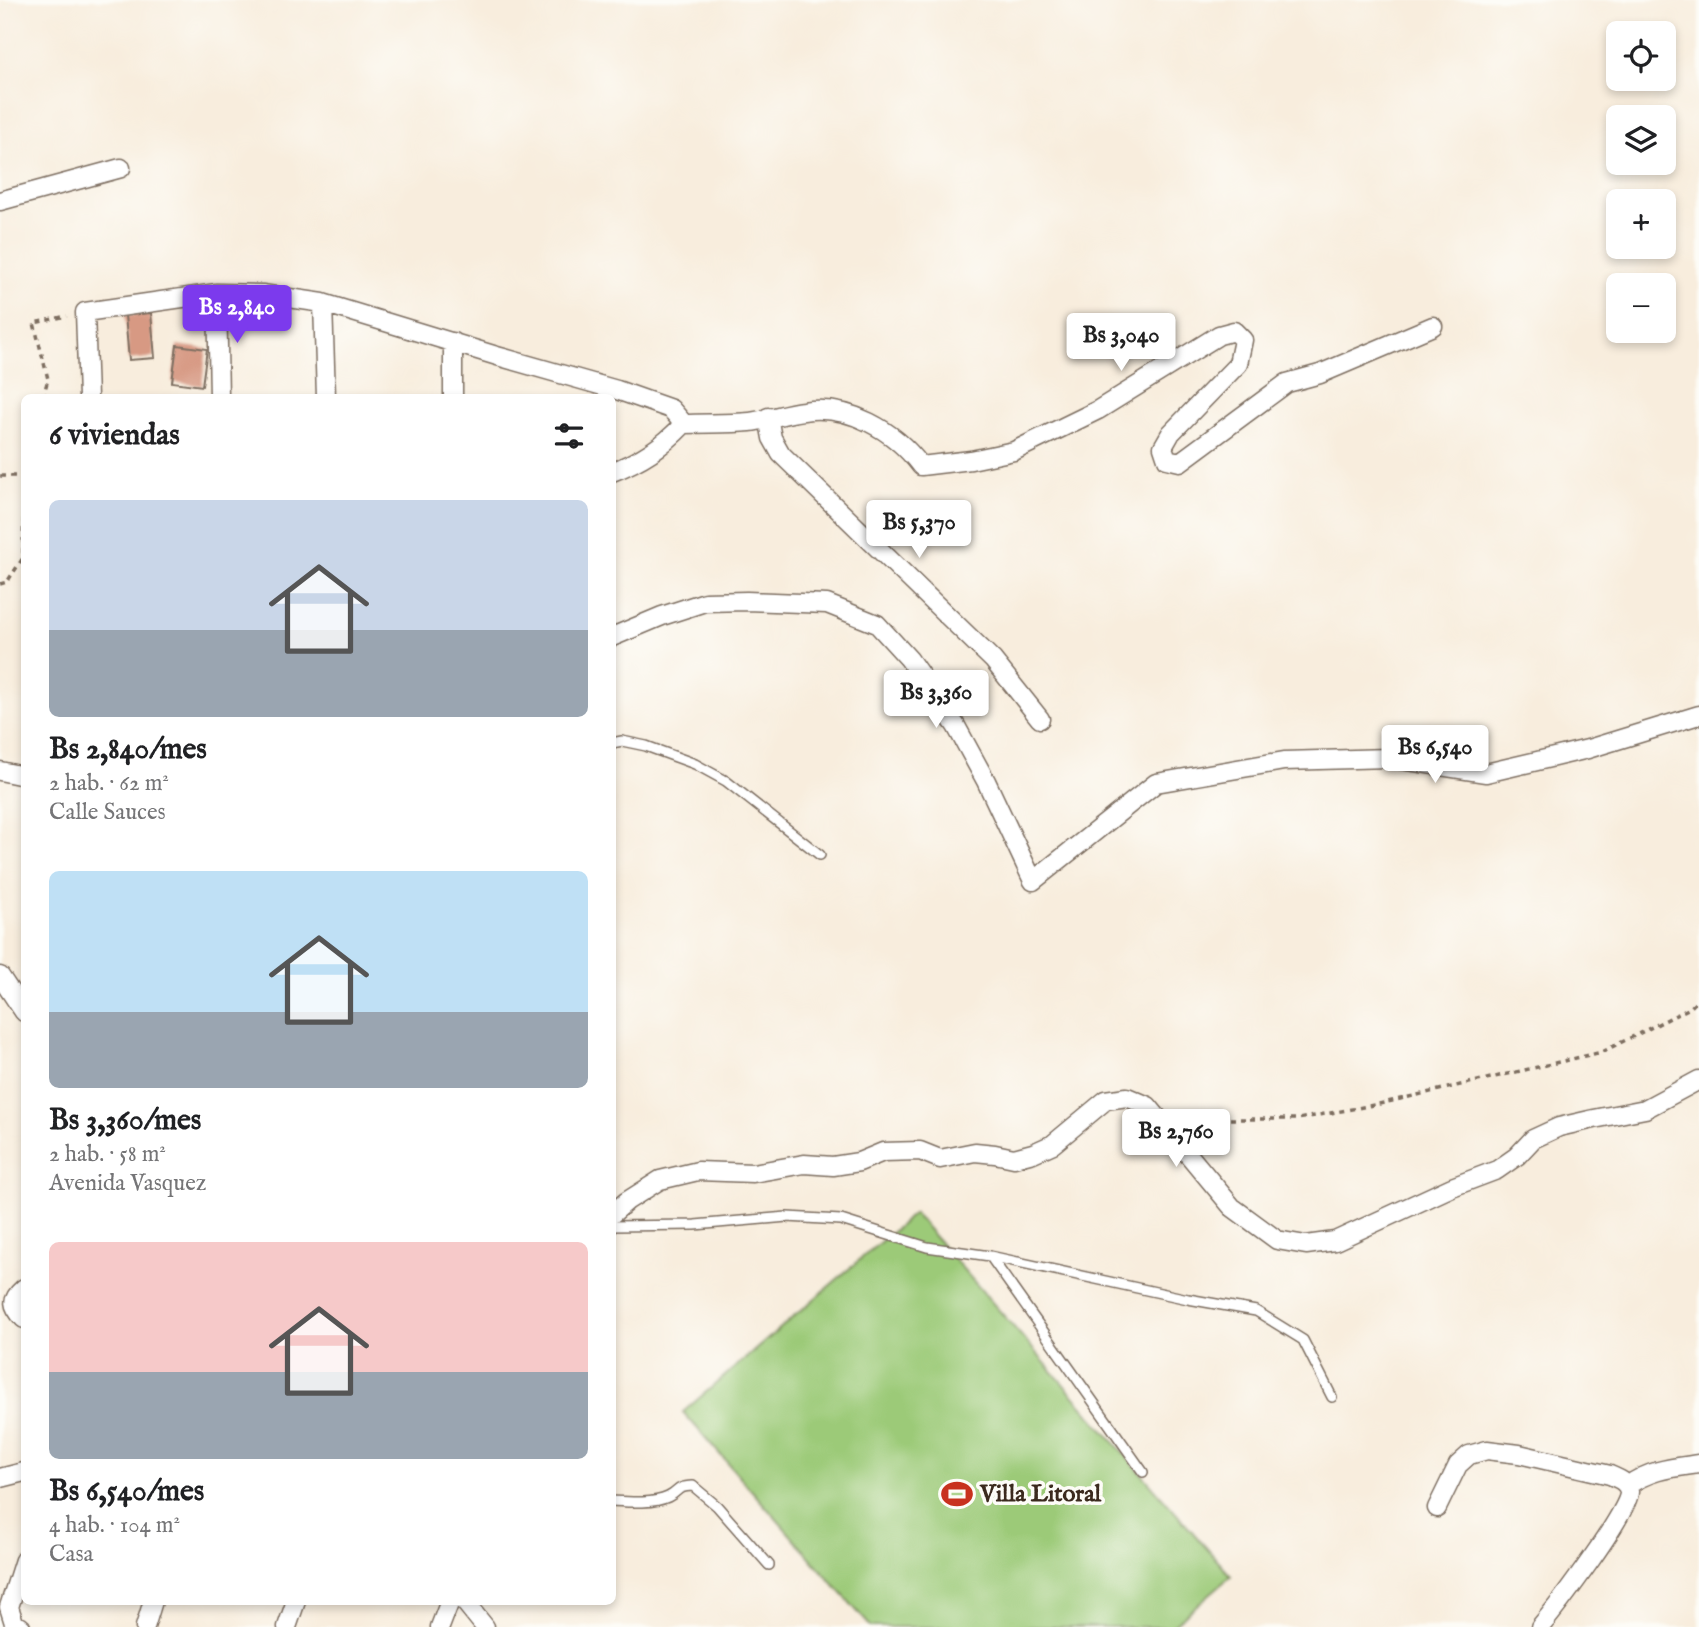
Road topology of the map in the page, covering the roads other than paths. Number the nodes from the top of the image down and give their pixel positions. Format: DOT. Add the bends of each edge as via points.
graph roads {
  1 [pos="121,168"];
  2 [pos="0,201"];
  3 [pos="217,293"];
  4 [pos="323,303"];
  5 [pos="1433,326"];
  6 [pos="453,342"];
  7 [pos="88,394"];
  8 [pos="219,394"];
  9 [pos="326,394"];
  10 [pos="453,394"];
  11 [pos="768,417"];
  12 [pos="684,424"];
  13 [pos="616,470"];
  14 [pos="616,635"];
  15 [pos="1699,715"];
  16 [pos="1040,719"];
  17 [pos="616,742"];
  18 [pos="0,771"];
  19 [pos="21,775"];
  20 [pos="820,855"];
  21 [pos="0,976"];
  22 [pos="21,1008"];
  23 [pos="1699,1080"];
  24 [pos="616,1210"];
  25 [pos="616,1226"];
  26 [pos="990,1256"];
  27 [pos="21,1291"];
  28 [pos="21,1316"];
  29 [pos="1332,1397"];
  30 [pos="1699,1464"];
  31 [pos="1143,1472"];
  32 [pos="21,1473"];
  33 [pos="0,1478"];
  34 [pos="1627,1486"];
  35 [pos="616,1501"];
  36 [pos="1437,1508"];
  37 [pos="769,1565"];
  38 [pos="21,1569"];
  39 [pos="152,1605"];
  40 [pos="295,1605"];
  41 [pos="448,1605"];
  42 [pos="467,1605"];
  43 [pos="21,1627"];
  44 [pos="145,1627"];
  45 [pos="287,1627"];
  46 [pos="440,1627"];
  47 [pos="485,1627"];
  48 [pos="1540,1627"];
  1 -- 2 [label="street"];
  3 -- 4 [label="street"];
  3 -- 7 [label="street" via="85,312"];
  3 -- 8 [label="street"];
  4 -- 6 [label="street"];
  4 -- 9 [label="street"];
  5 -- 11 [label="street" via="1320,374 1287,383 1180,462 1167,459 1163,447 1238,364 1243,341 1234,331 1219,335 1086,416 1014,451 971,460 921,466 893,437 847,413 805,410"];
  6 -- 10 [label="street"];
  6 -- 12 [label="street" via="671,409"];
  11 -- 12 [label="street" via="751,422"];
  11 -- 16 [label="street" via="781,454 993,660"];
  12 -- 13 [label="street" via="667,442"];
  14 -- 15 [label="street" via="705,602 827,604 877,624 909,659 956,726 1033,881 1156,783 1284,761 1389,758 1486,773 1588,749"];
  17 -- 20 [label="lane" via="646,746 726,781"];
  18 -- 19 [label="street"];
  21 -- 22 [label="street"];
  23 -- 24 [label="street" via="1645,1110 1559,1127 1533,1139 1497,1170 1335,1241 1306,1245 1277,1240 1232,1208 1148,1106 1127,1097 1106,1100 1053,1144 1014,1158 975,1152 940,1158 920,1151 883,1152 833,1166 698,1171 660,1180"];
  25 -- 26 [label="lane" via="787,1217 841,1220 927,1247"];
  26 -- 29 [label="lane" via="1256,1311 1303,1340"];
  26 -- 31 [label="lane"];
  27 -- 28 [label="street" via="14,1303"];
  30 -- 34 [label="street" via="1641,1476"];
  32 -- 33 [label="street"];
  34 -- 36 [label="street" via="1610,1475 1487,1450 1469,1455 1458,1465"];
  34 -- 48 [label="street" via="1629,1495 1619,1517"];
  35 -- 37 [label="lane" via="669,1497 681,1487 693,1486 718,1506"];
  38 -- 43 [label="street" via="9,1607 14,1623"];
  39 -- 44 [label="street"];
  40 -- 45 [label="street"];
  41 -- 46 [label="street"];
  42 -- 47 [label="street"];
}
